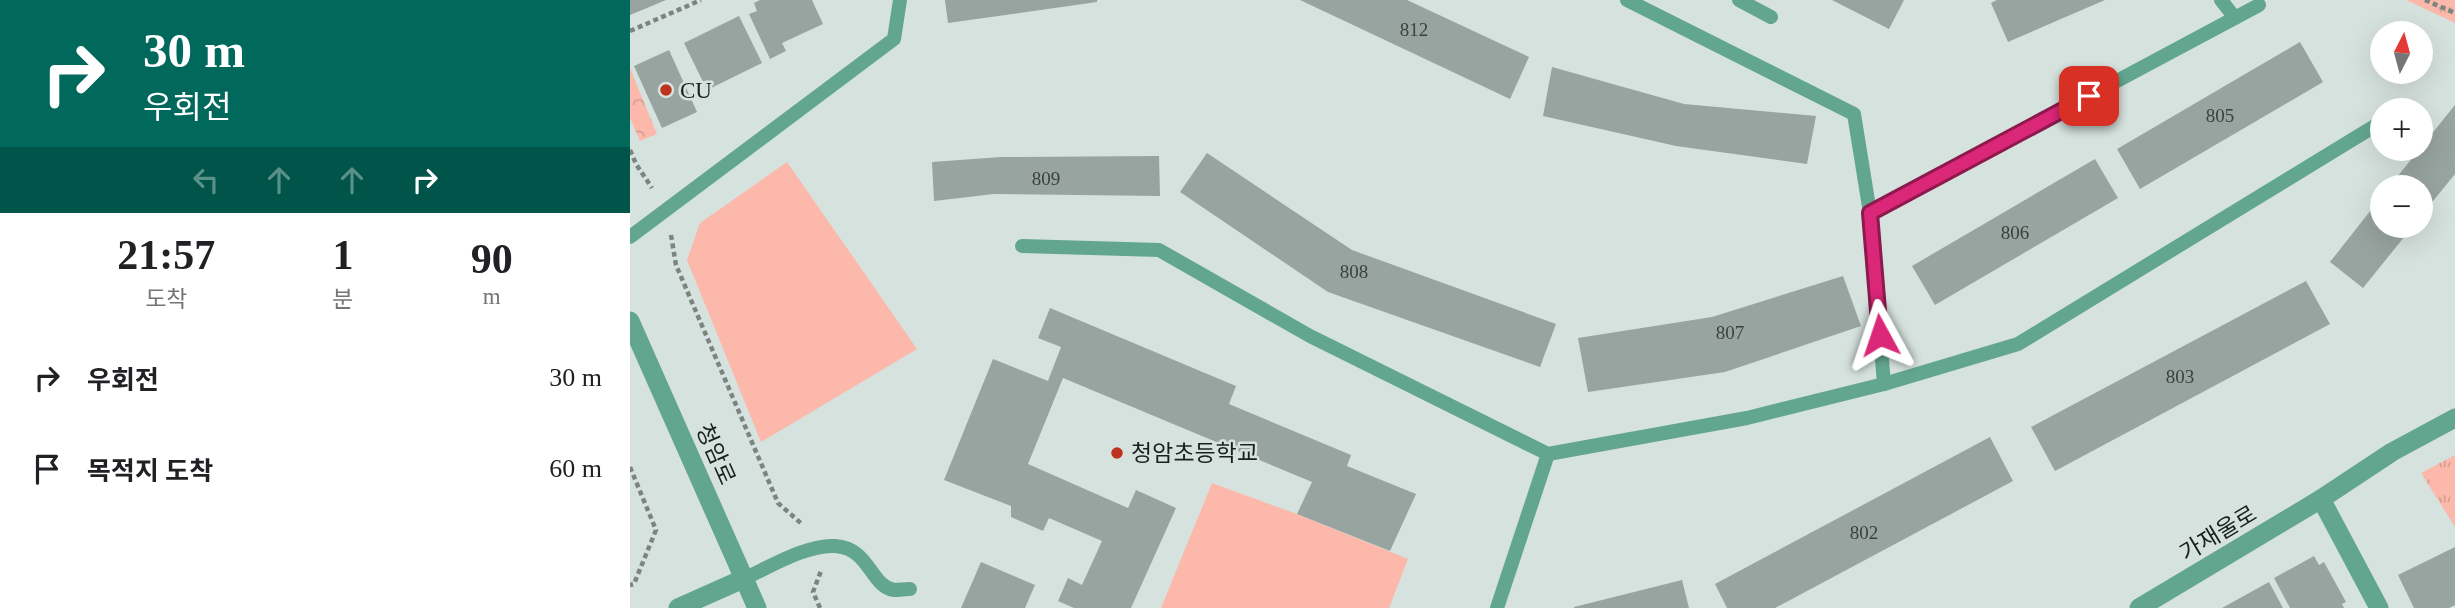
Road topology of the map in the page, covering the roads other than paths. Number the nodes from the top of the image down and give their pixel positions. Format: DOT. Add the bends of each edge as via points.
graph roads {
  1 [pos="900,0"];
  2 [pos="1627,0"];
  3 [pos="1739,0"];
  4 [pos="2221,0"];
  5 [pos="2259,5"];
  6 [pos="1771,17"];
  7 [pos="2235,18"];
  8 [pos="2370,129"];
  9 [pos="1870,213"];
  10 [pos="630,237"];
  11 [pos="1022,246"];
  12 [pos="630,321"];
  13 [pos="1884,384"];
  14 [pos="2455,418"];
  15 [pos="1548,454"];
  16 [pos="2321,499"];
  17 [pos="743,579"];
  18 [pos="910,589"];
  19 [pos="678,608"];
  20 [pos="757,608"];
  21 [pos="1497,608"];
  22 [pos="2140,608"];
  23 [pos="2379,608"];
  1 -- 10 [label="lane" via="894,39"];
  2 -- 9 [label="lane" via="1854,114"];
  3 -- 6 [label="lane"];
  4 -- 7 [label="lane"];
  5 -- 7 [label="lane"];
  7 -- 9 [label="lane"];
  8 -- 13 [label="lane" via="2018,344"];
  9 -- 13 [label="lane"];
  11 -- 15 [label="lane" via="1160,250 1310,335"];
  12 -- 17 [label="street, 청암로"];
  13 -- 15 [label="lane" via="1747,418"];
  14 -- 16 [label="street, 가재울로"];
  15 -- 21 [label="lane"];
  16 -- 22 [label="street, 가재울로"];
  16 -- 23 [label="street"];
  17 -- 18 [label="lane" via="812,549 836,546 864,559 880,583 893,590"];
  17 -- 19 [label="street"];
  17 -- 20 [label="street, 청암로"];
}
